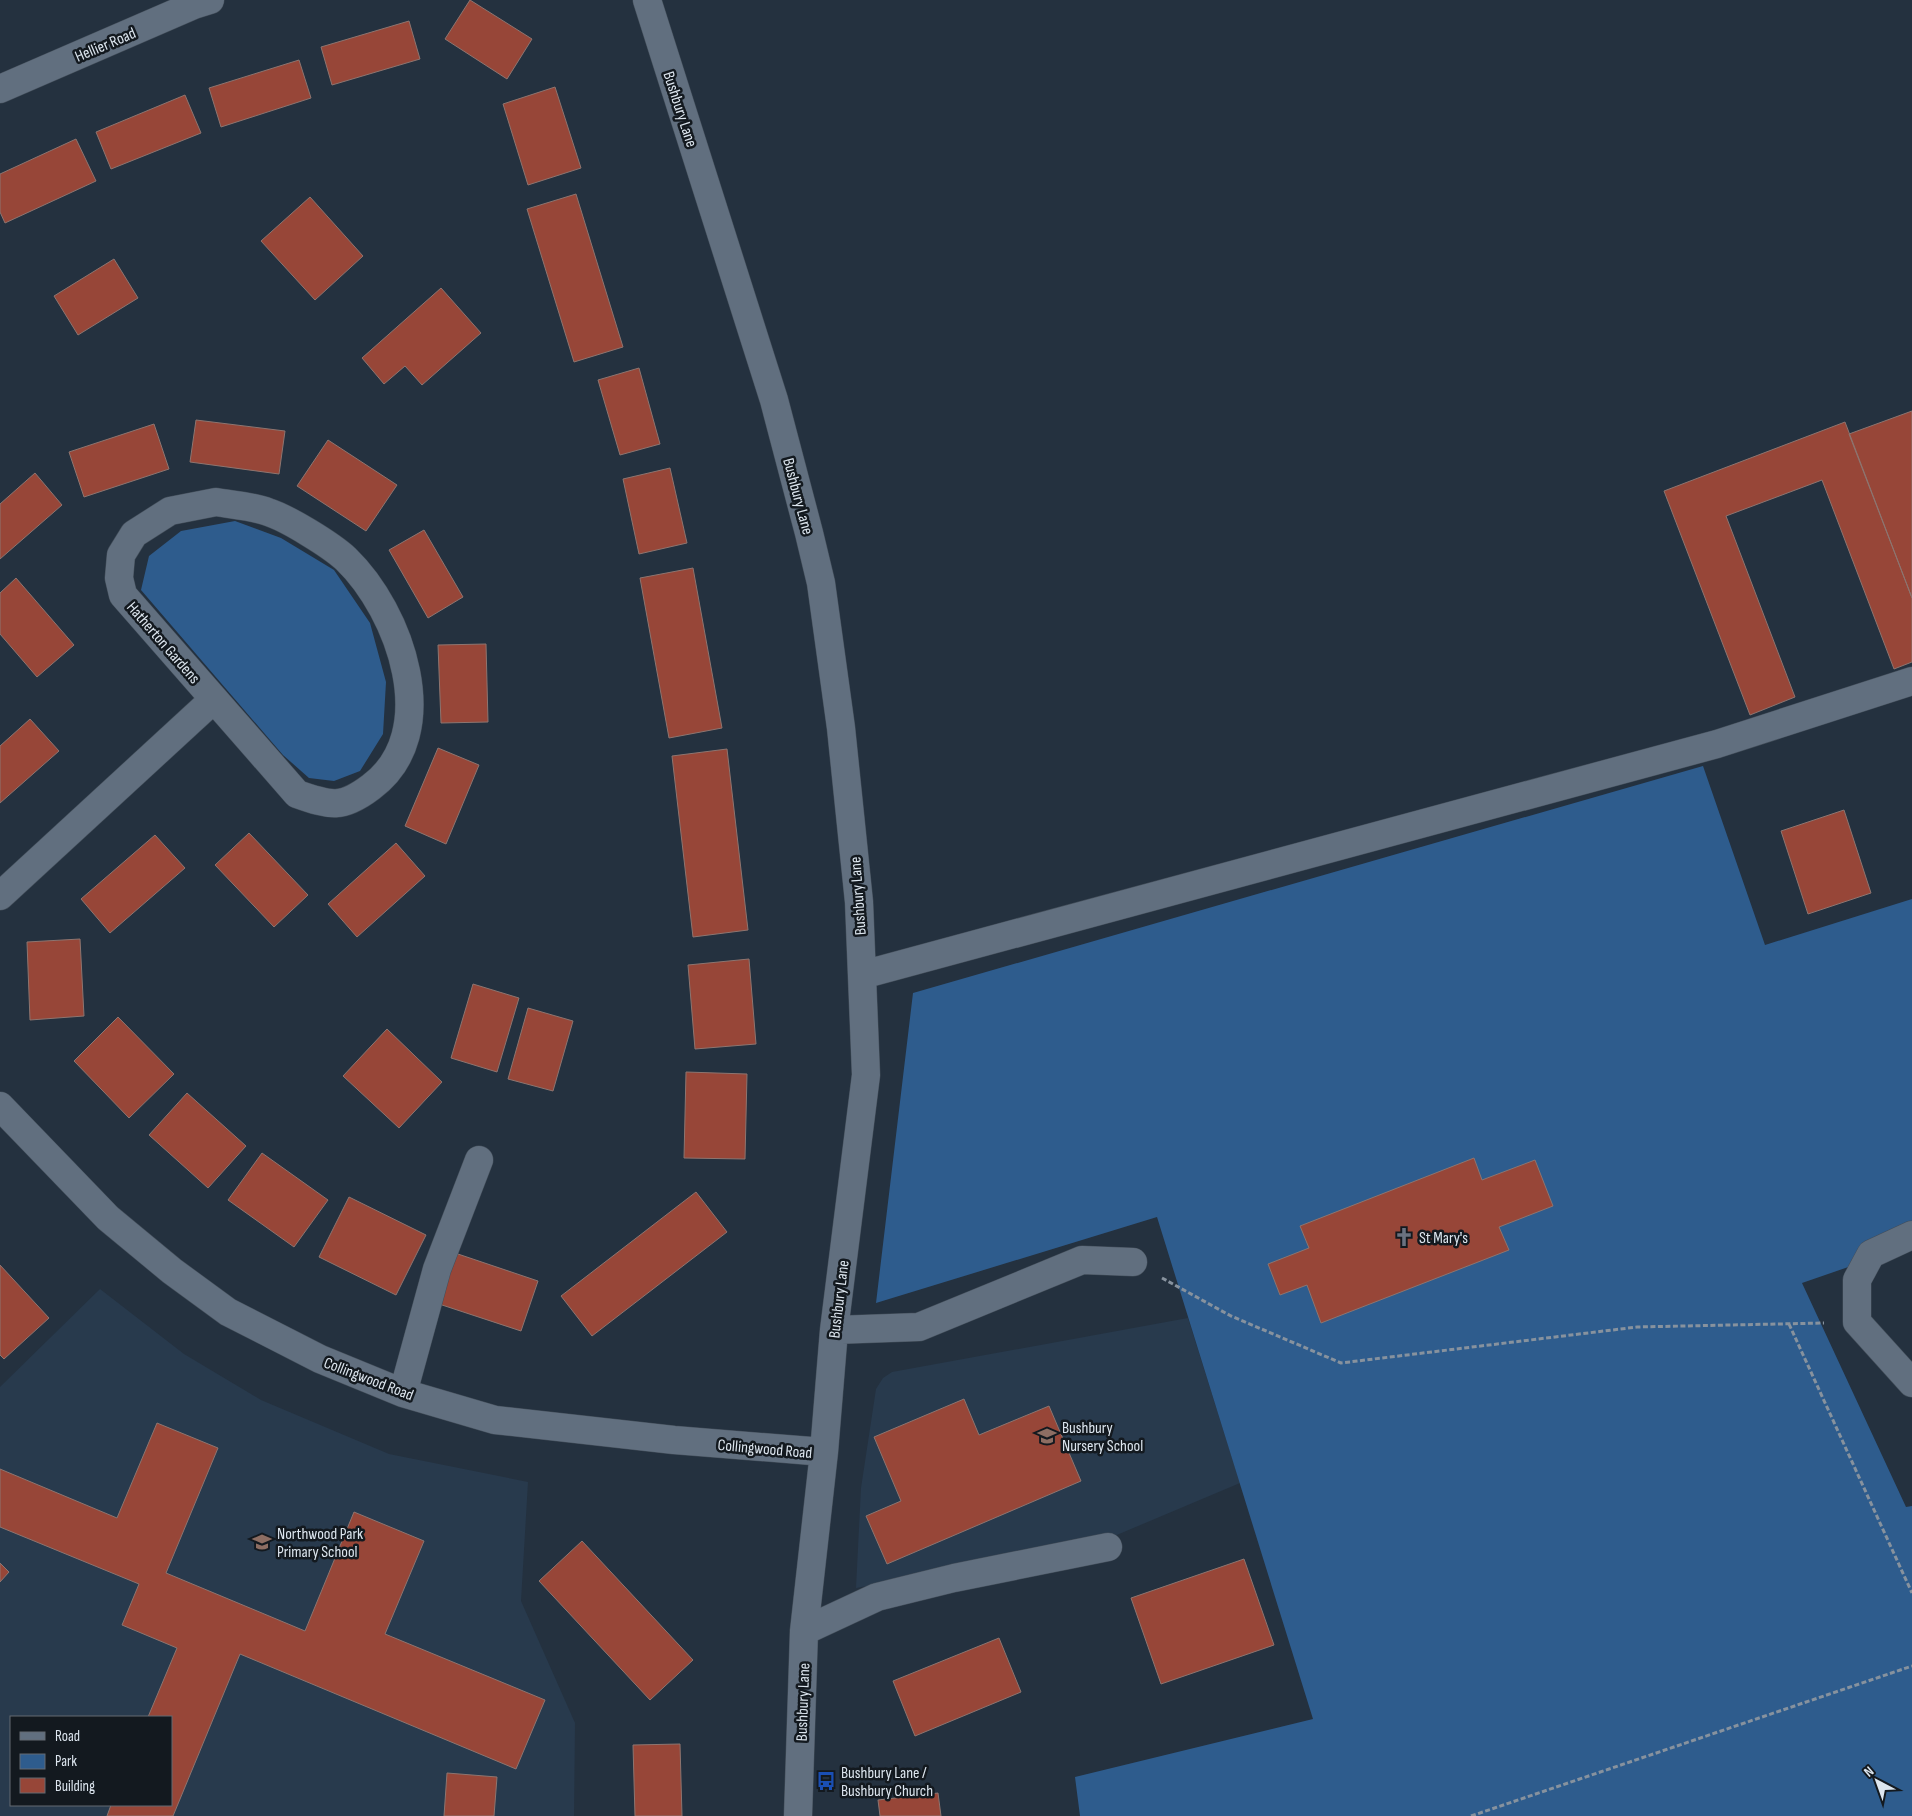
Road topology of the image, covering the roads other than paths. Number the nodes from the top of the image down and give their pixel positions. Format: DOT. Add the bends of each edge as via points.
graph roads {
  1 [pos="647,0"];
  2 [pos="199,2"];
  3 [pos="0,89"];
  4 [pos="1912,681"];
  5 [pos="214,699"];
  6 [pos="0,896"];
  7 [pos="862,975"];
  8 [pos="0,1106"];
  9 [pos="479,1160"];
  10 [pos="1912,1235"];
  11 [pos="1133,1262"];
  12 [pos="834,1330"];
  13 [pos="1912,1383"];
  14 [pos="403,1393"];
  15 [pos="824,1452"];
  16 [pos="1108,1547"];
  17 [pos="804,1631"];
  18 [pos="798,1816"];
  1 -- 7 [label="street, Bushbury Lane" via="774,400 821,583 845,767 859,902"];
  2 -- 3 [label="street, Hellier Road"];
  4 -- 7 [label="street" via="1717,744"];
  5 -- 5 [label="street, Hatherton Gardens" via="123,595 120,578 121,555 134,534 170,510 216,502 268,512 323,541 366,579 382,603 397,638 408,680 410,713 404,741 386,776 353,800 327,804 298,794"];
  5 -- 6 [label="street"];
  7 -- 12 [label="street, Bushbury Lane" via="866,1075"];
  8 -- 14 [label="street, Collingwood Road" via="108,1218 228,1312 320,1359"];
  9 -- 14 [label="street" via="438,1269"];
  10 -- 13 [label="street" via="1871,1254 1857,1280 1857,1322"];
  11 -- 12 [label="street" via="1082,1260 920,1327"];
  12 -- 15 [label="street, Bushbury Lane"];
  14 -- 15 [label="street, Collingwood Road" via="495,1420 674,1440"];
  15 -- 17 [label="street, Bushbury Lane"];
  16 -- 17 [label="street" via="877,1597"];
  17 -- 18 [label="street, Bushbury Lane"];
}
